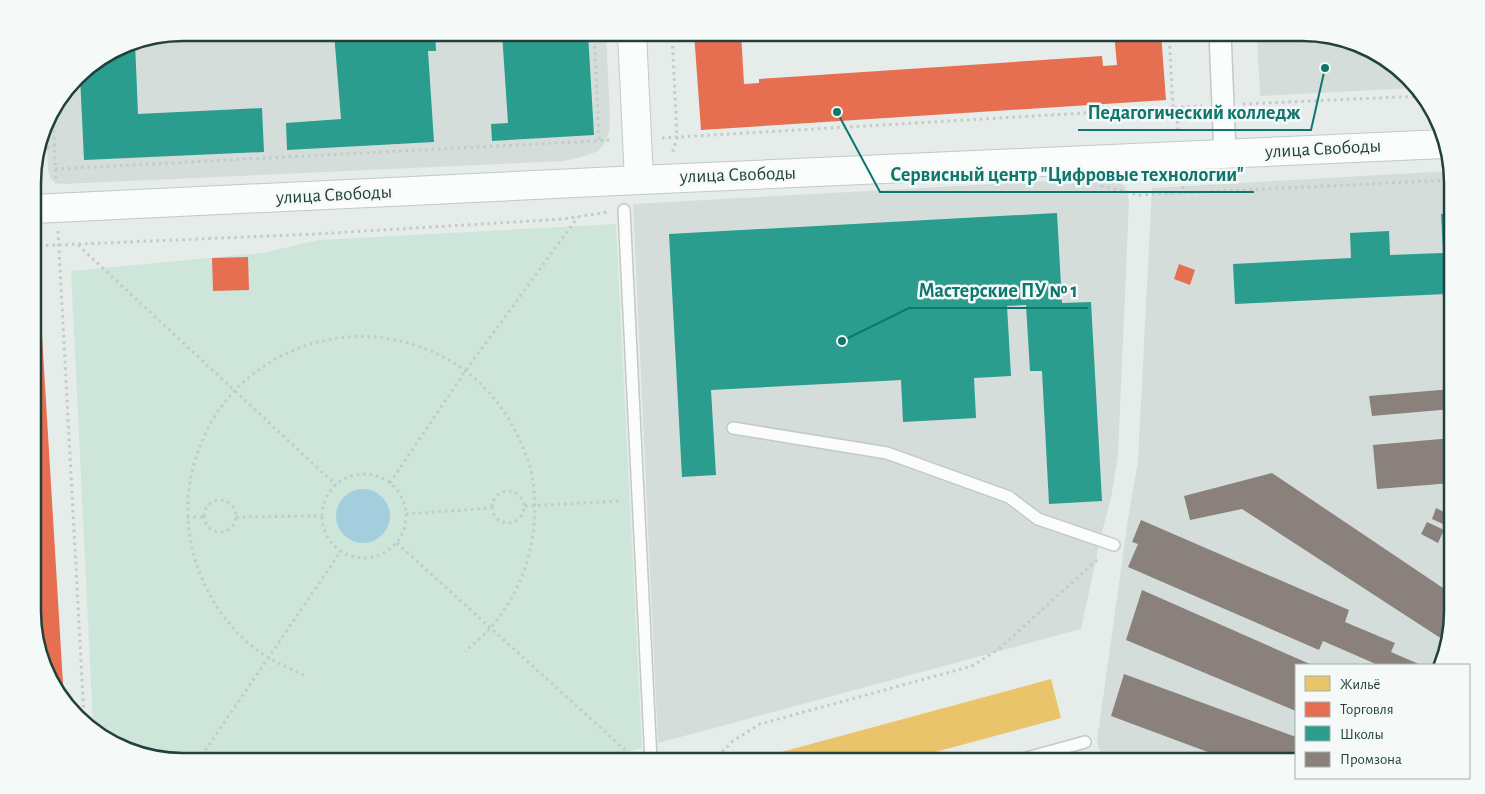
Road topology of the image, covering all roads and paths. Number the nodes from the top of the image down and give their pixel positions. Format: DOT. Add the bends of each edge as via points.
graph roads {
  1 [pos="594,41"];
  2 [pos="632,41"];
  3 [pos="672,41"];
  4 [pos="1169,41"];
  5 [pos="1220,41"];
  6 [pos="1413,96"];
  7 [pos="1223,104"];
  8 [pos="1173,108"];
  9 [pos="53,126"];
  10 [pos="677,138"];
  11 [pos="637,139"];
  12 [pos="599,140"];
  13 [pos="1438,144"];
  14 [pos="54,147"];
  15 [pos="46,148"];
  16 [pos="1225,154"];
  17 [pos="55,168"];
  18 [pos="665,178"];
  19 [pos="638,180"];
  20 [pos="1444,180"];
  21 [pos="1096,185"];
  22 [pos="45,209"];
  23 [pos="624,210"];
  24 [pos="578,217"];
  25 [pos="77,244"];
  26 [pos="59,245"];
  27 [pos="42,246"];
  28 [pos="466,370"];
  29 [pos="234,391"];
  30 [pos="733,428"];
  31 [pos="390,483"];
  32 [pos="336,485"];
  33 [pos="638,500"];
  34 [pos="524,506"];
  35 [pos="536,506"];
  36 [pos="492,508"];
  37 [pos="406,514"];
  38 [pos="323,516"];
  39 [pos="204,517"];
  40 [pos="236,517"];
  41 [pos="187,518"];
  42 [pos="397,543"];
  43 [pos="1114,545"];
  44 [pos="341,551"];
  45 [pos="491,628"];
  46 [pos="465,652"];
  47 [pos="268,658"];
  48 [pos="304,675"];
  49 [pos="84,711"];
  50 [pos="1085,742"];
  51 [pos="1048,752"];
  52 [pos="204,753"];
  53 [pos="629,753"];
  54 [pos="651,753"];
  55 [pos="721,753"];
  1 -- 12 [label="path"];
  2 -- 11 [label="main road"];
  3 -- 10 [label="path"];
  4 -- 8 [label="path"];
  5 -- 7 [label="street"];
  6 -- 7 [label="path"];
  7 -- 8 [label="path"];
  7 -- 16 [label="street"];
  8 -- 10 [label="path"];
  9 -- 14 [label="path"];
  10 -- 11 [label="path"];
  10 -- 18 [label="path"];
  11 -- 12 [label="path"];
  11 -- 19 [label="main road"];
  12 -- 17 [label="path"];
  13 -- 16 [label="main road, улица Свободы"];
  14 -- 15 [label="path"];
  14 -- 17 [label="path"];
  16 -- 18 [label="main road, улица Свободы"];
  17 -- 22 [label="path"];
  18 -- 19 [label="main road, улица Свободы"];
  19 -- 22 [label="main road, улица Свободы"];
  20 -- 21 [label="path" via="1139,195"];
  22 -- 26 [label="path"];
  23 -- 24 [label="path"];
  23 -- 33 [label="lane"];
  24 -- 25 [label="path"];
  24 -- 28 [label="path"];
  25 -- 26 [label="path"];
  25 -- 29 [label="path"];
  26 -- 27 [label="path"];
  26 -- 49 [label="path"];
  28 -- 29 [label="path" via="415,344 380,337 348,336 314,342 286,353 256,371"];
  28 -- 31 [label="path"];
  28 -- 35 [label="path" via="494,397 516,429 531,467"];
  29 -- 32 [label="path"];
  29 -- 41 [label="path" via="210,423 194,460 188,487"];
  30 -- 43 [label="lane" via="887,453 1009,498 1038,519"];
  31 -- 32 [label="path" via="377,476 362,474 348,477"];
  31 -- 37 [label="path" via="399,493"];
  32 -- 38 [label="path" via="327,496"];
  33 -- 35 [label="path"];
  33 -- 54 [label="lane"];
  34 -- 35 [label="path"];
  34 -- 36 [label="path" via="521,517 507,523 497,518"];
  34 -- 36 [label="path" via="521,497 508,491 494,498"];
  35 -- 45 [label="path" via="533,544 523,576 509,604"];
  36 -- 37 [label="path"];
  37 -- 42 [label="path" via="404,531"];
  38 -- 40 [label="path"];
  38 -- 44 [label="path" via="328,538"];
  39 -- 40 [label="path" via="208,527 223,532 232,527"];
  39 -- 40 [label="path" via="210,504 220,500 230,503"];
  39 -- 41 [label="path"];
  41 -- 47 [label="path" via="193,554 207,591 227,622"];
  42 -- 44 [label="path" via="374,557 348,556"];
  42 -- 45 [label="path"];
  43 -- 55 [label="path" via="1000,649 972,666 760,724"];
  44 -- 47 [label="path"];
  45 -- 46 [label="path"];
  45 -- 53 [label="path"];
  47 -- 48 [label="path"];
  47 -- 52 [label="path"];
  50 -- 51 [label="lane"];
}
